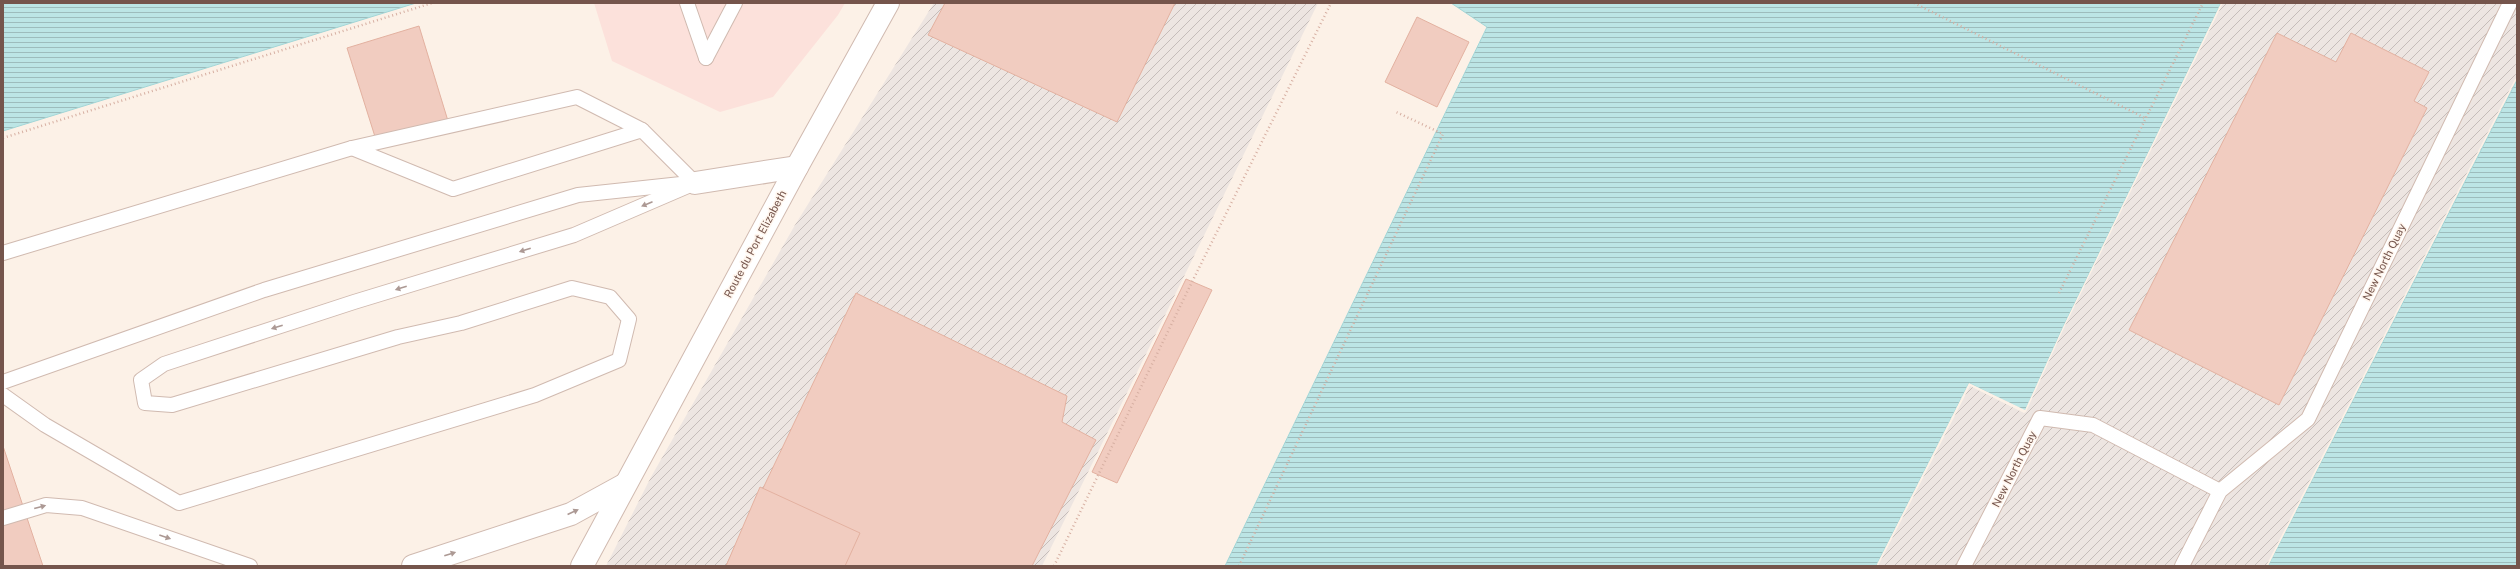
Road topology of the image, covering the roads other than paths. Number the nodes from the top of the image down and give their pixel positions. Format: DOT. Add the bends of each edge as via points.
graph roads {
  1 [pos="687,3"];
  2 [pos="735,3"];
  3 [pos="888,3"];
  4 [pos="2510,3"];
  5 [pos="642,130"];
  6 [pos="352,148"];
  7 [pos="797,167"];
  8 [pos="695,183"];
  9 [pos="3,253"];
  10 [pos="3,382"];
  11 [pos="3,395"];
  12 [pos="624,486"];
  13 [pos="2220,491"];
  14 [pos="3,518"];
  15 [pos="250,566"];
  16 [pos="413,566"];
  17 [pos="582,566"];
  18 [pos="1964,566"];
  19 [pos="2182,566"];
  1 -- 2 [label="lane" via="706,58"];
  3 -- 7 [label="street, Route du Port Elizabeth"];
  4 -- 13 [label="lane, New North Quay" via="2308,419"];
  5 -- 6 [label="lane" via="577,97"];
  5 -- 6 [label="lane" via="453,189"];
  5 -- 8 [label="lane"];
  6 -- 9 [label="lane"];
  7 -- 8 [label="street"];
  7 -- 12 [label="street, Route du Port Elizabeth"];
  8 -- 10 [label="lane" via="578,195 264,290"];
  8 -- 11 [label="lane, one-way" via="574,235 354,302 164,364 141,380 145,402 172,405 398,337 461,323 572,288 610,297 629,319 619,360 535,395 179,502 45,426"];
  16 -- 12 [label="street, one-way" via="571,514"];
  12 -- 17 [label="street, Route du Port Elizabeth"];
  13 -- 18 [label="lane, New North Quay" via="2093,425 2040,418"];
  13 -- 19 [label="lane, New North Quay"];
  14 -- 15 [label="lane, one-way" via="46,506 82,508"];
}
